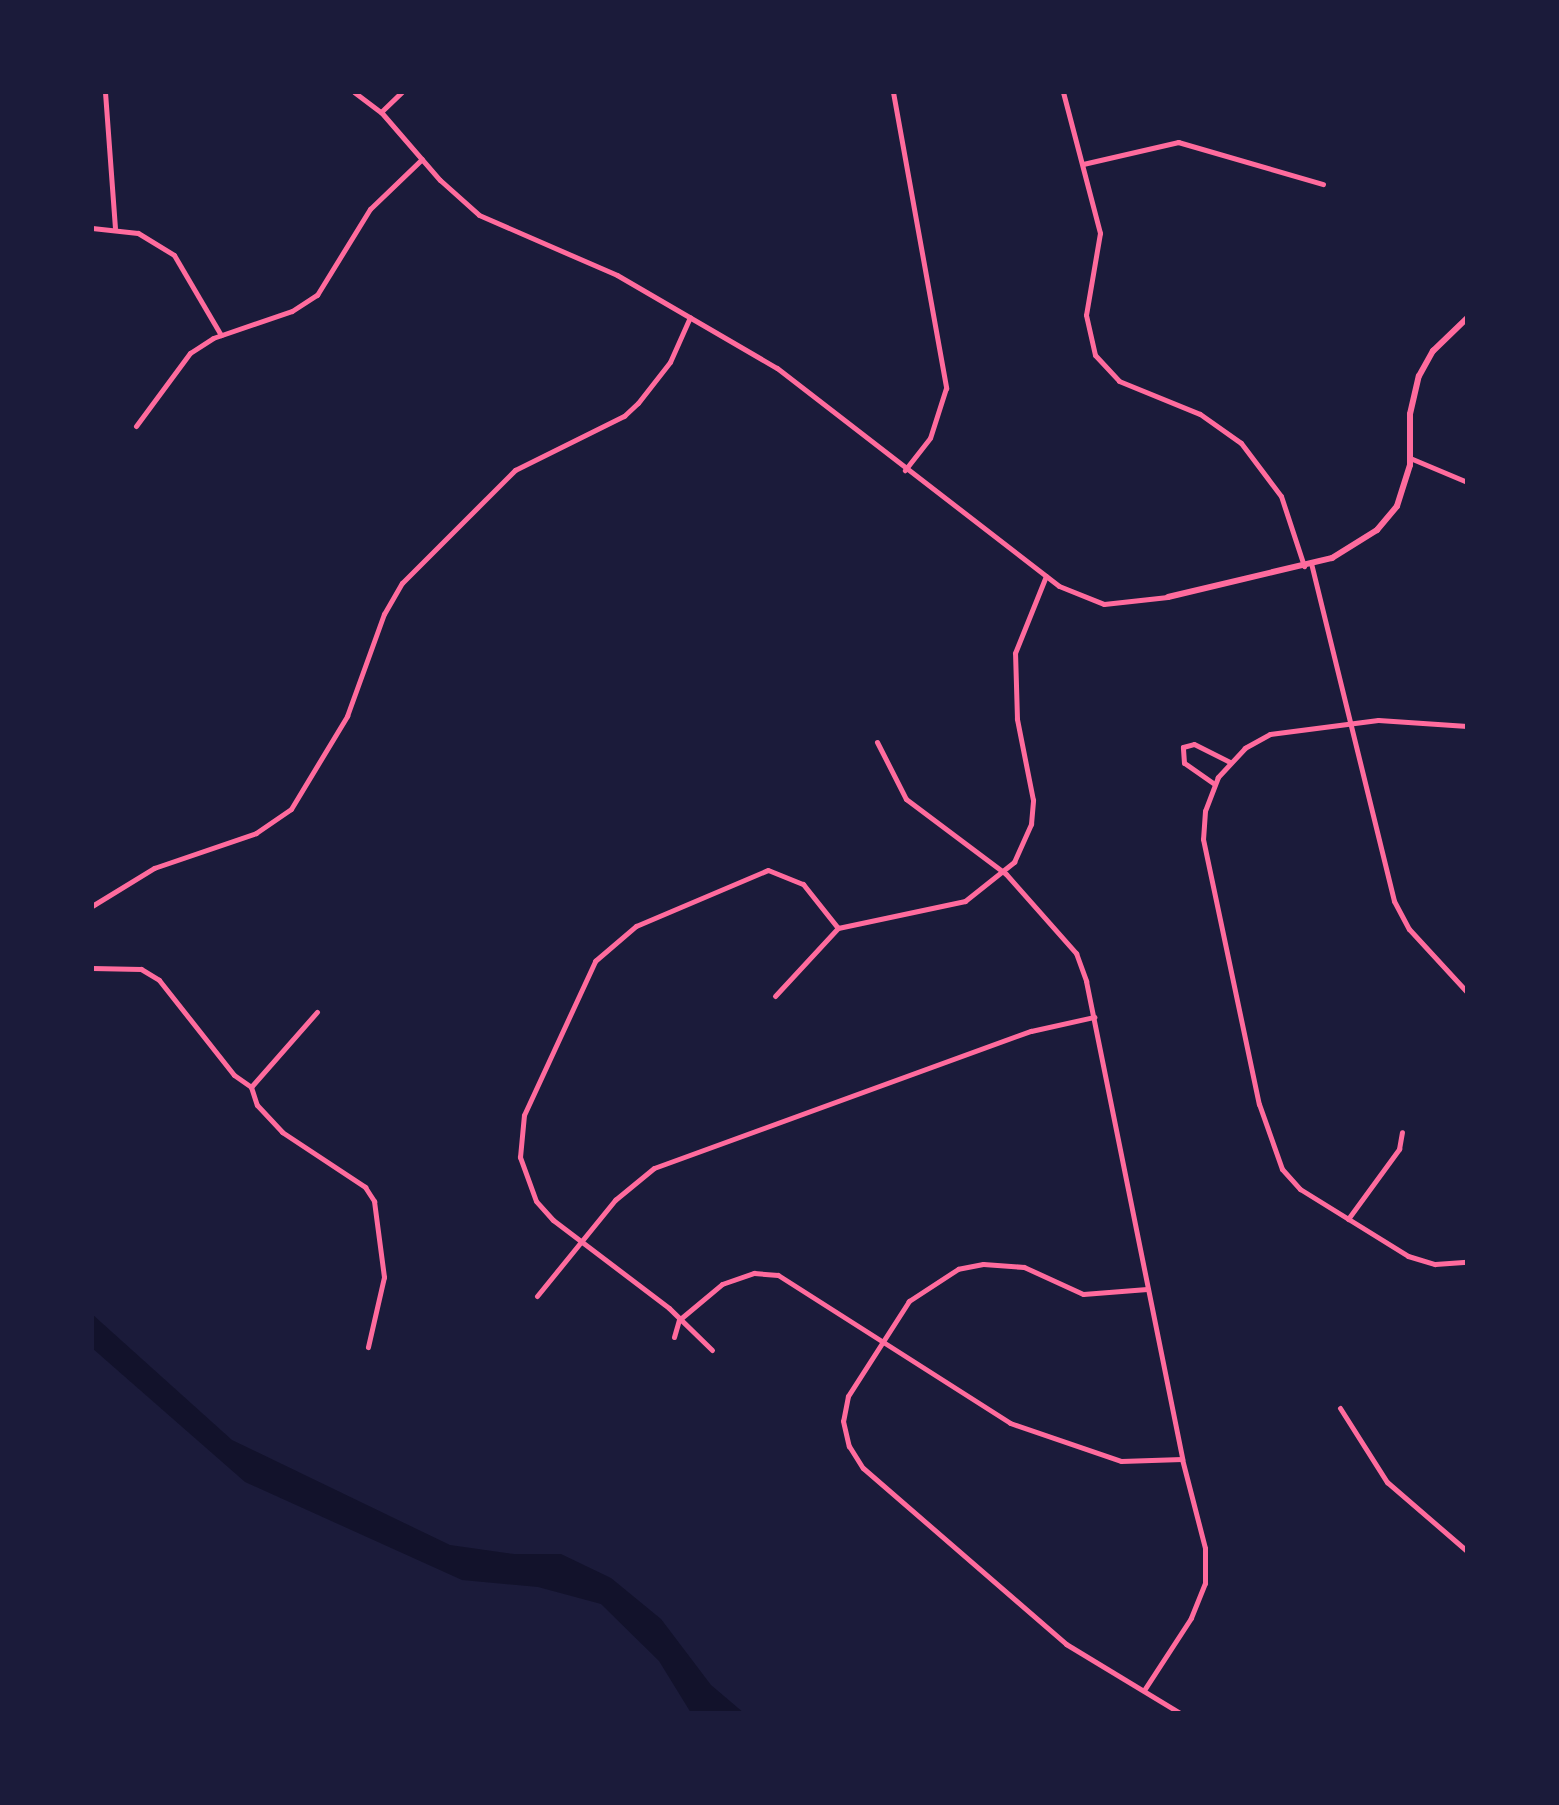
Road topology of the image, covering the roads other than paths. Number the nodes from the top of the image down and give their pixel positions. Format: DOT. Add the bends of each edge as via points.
graph roads {
  1 [pos="105,92"];
  2 [pos="354,92"];
  3 [pos="402,92"];
  4 [pos="893,92"];
  5 [pos="1063,92"];
  6 [pos="381,112"];
  7 [pos="422,159"];
  8 [pos="1083,164"];
  9 [pos="1323,184"];
  10 [pos="92,228"];
  11 [pos="115,228"];
  12 [pos="690,317"];
  13 [pos="1467,318"];
  14 [pos="221,335"];
  15 [pos="136,426"];
  16 [pos="1410,458"];
  17 [pos="905,470"];
  18 [pos="1467,482"];
  19 [pos="1307,564"];
  20 [pos="1046,576"];
  21 [pos="1168,597"];
  22 [pos="1352,723"];
  23 [pos="1467,726"];
  24 [pos="877,742"];
  25 [pos="1230,762"];
  26 [pos="1213,783"];
  27 [pos="1006,874"];
  28 [pos="92,906"];
  29 [pos="838,928"];
  30 [pos="92,968"];
  31 [pos="1467,992"];
  32 [pos="775,996"];
  33 [pos="317,1012"];
  34 [pos="1094,1017"];
  35 [pos="251,1087"];
  36 [pos="1402,1132"];
  37 [pos="1348,1219"];
  38 [pos="579,1240"];
  39 [pos="1467,1262"];
  40 [pos="1147,1289"];
  41 [pos="537,1296"];
  42 [pos="679,1320"];
  43 [pos="674,1337"];
  44 [pos="883,1340"];
  45 [pos="368,1347"];
  46 [pos="712,1350"];
  47 [pos="1340,1408"];
  48 [pos="1182,1459"];
  49 [pos="1467,1551"];
  50 [pos="1144,1690"];
  51 [pos="1180,1713"];
  1 -- 11 [label="street"];
  2 -- 6 [label="street"];
  3 -- 6 [label="street"];
  4 -- 17 [label="street" via="946,388 938,423"];
  5 -- 8 [label="street"];
  6 -- 7 [label="street"];
  7 -- 12 [label="street" via="452,193 493,224 617,275"];
  7 -- 14 [label="street" via="370,209 317,295 292,311"];
  8 -- 9 [label="street" via="1178,142"];
  8 -- 19 [label="street" via="1100,233 1086,315 1095,355 1119,381 1200,414 1241,443 1281,496"];
  10 -- 11 [label="street"];
  11 -- 14 [label="street" via="150,238 174,255"];
  12 -- 17 [label="street" via="810,392"];
  12 -- 28 [label="street" via="670,362 624,416 515,470 402,583 384,614 347,716 291,809 256,833 137,876"];
  13 -- 16 [label="street" via="1433,351 1419,376 1411,402"];
  14 -- 15 [label="street" via="181,362"];
  16 -- 18 [label="street"];
  16 -- 19 [label="street" via="1397,506 1377,530 1347,551"];
  17 -- 20 [label="street"];
  19 -- 21 [label="street"];
  19 -- 22 [label="street"];
  20 -- 21 [label="street" via="1093,602 1119,605"];
  20 -- 27 [label="street" via="1015,653 1016,704 1033,800 1024,846"];
  22 -- 23 [label="street"];
  22 -- 25 [label="street" via="1270,734"];
  22 -- 31 [label="street" via="1394,901 1409,929"];
  24 -- 27 [label="street" via="906,799"];
  25 -- 26 [label="street"];
  25 -- 26 [label="street" via="1194,744 1183,747 1184,763"];
  26 -- 37 [label="street" via="1205,811 1204,854 1268,1139 1289,1178"];
  27 -- 29 [label="street" via="965,901"];
  27 -- 34 [label="street" via="1076,953"];
  29 -- 32 [label="street"];
  29 -- 38 [label="street" via="803,884 768,870 636,926 595,961 524,1115 519,1142 536,1201"];
  30 -- 35 [label="street" via="141,969 159,980 234,1075"];
  33 -- 35 [label="street"];
  34 -- 38 [label="street" via="1031,1031 654,1168"];
  34 -- 40 [label="street"];
  35 -- 45 [label="street" via="257,1105 282,1132 365,1187 374,1201 384,1277"];
  36 -- 37 [label="street" via="1399,1149"];
  37 -- 39 [label="street" via="1408,1256 1435,1264"];
  38 -- 41 [label="street"];
  38 -- 42 [label="street"];
  40 -- 44 [label="street" via="1083,1294 1024,1267 983,1264 958,1269 924,1286"];
  40 -- 48 [label="street"];
  42 -- 43 [label="street"];
  42 -- 44 [label="street" via="731,1278 766,1274 805,1289"];
  42 -- 46 [label="street"];
  44 -- 48 [label="street" via="1010,1423 1121,1461"];
  44 -- 50 [label="street" via="848,1396 843,1421 849,1446 863,1468 1066,1644 1132,1689"];
  47 -- 49 [label="street" via="1387,1482"];
  48 -- 50 [label="street" via="1205,1548 1205,1583 1191,1618"];
  50 -- 51 [label="street"];
}
